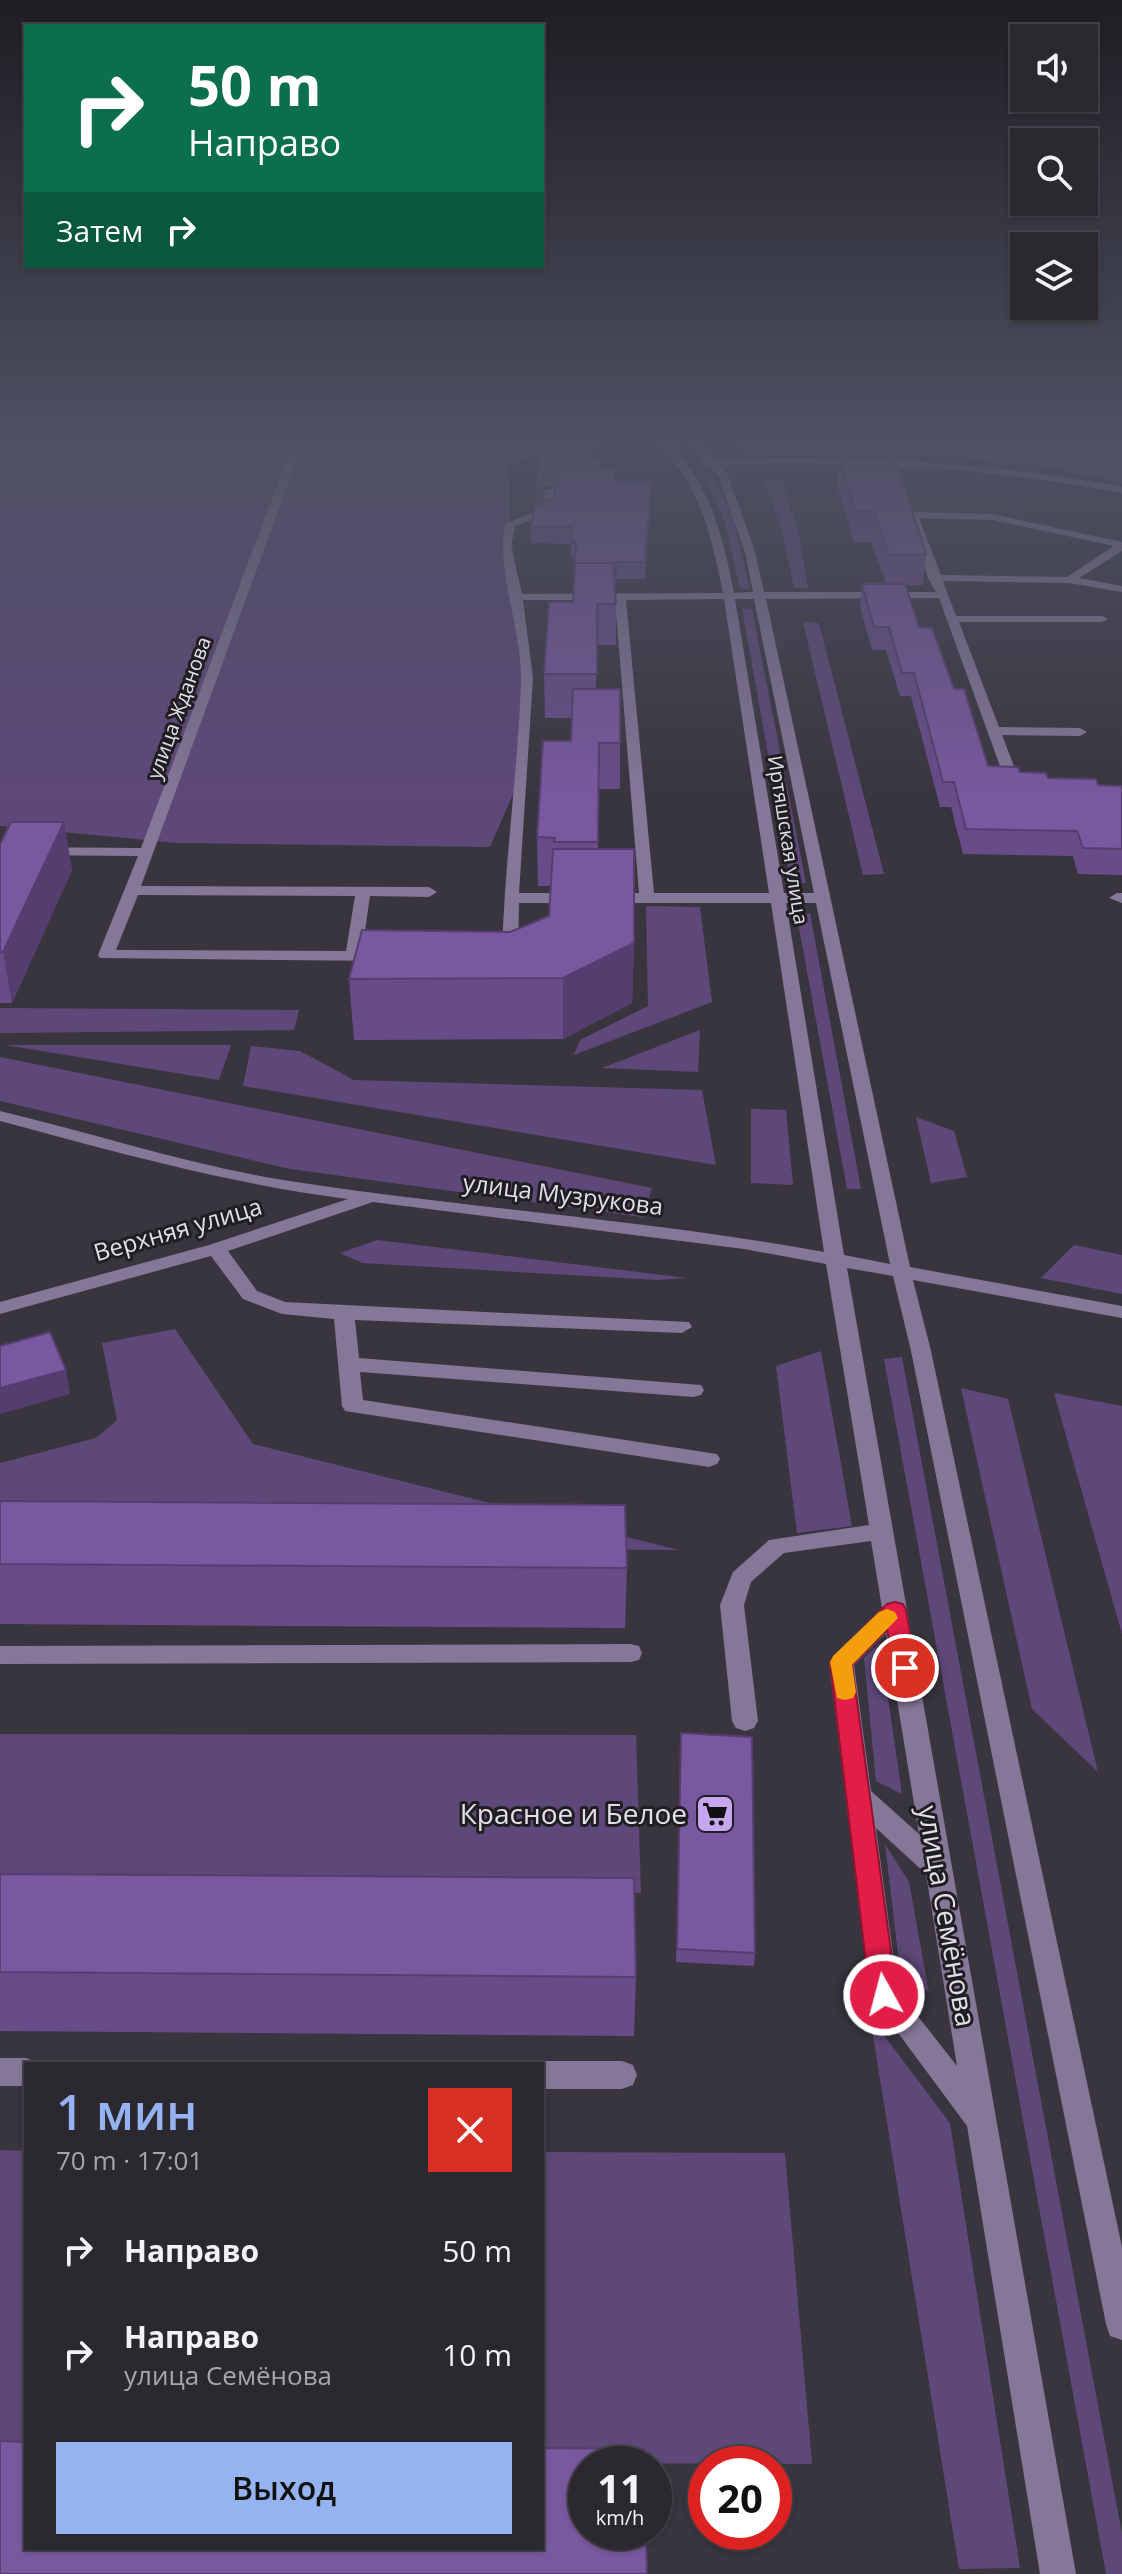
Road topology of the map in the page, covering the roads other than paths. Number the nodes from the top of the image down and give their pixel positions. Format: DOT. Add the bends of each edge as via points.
graph roads {
  1 [pos="254,563"];
  2 [pos="510,563"];
  3 [pos="721,563"];
  4 [pos="751,563"];
  5 [pos="929,563"];
  6 [pos="1095,563"];
  7 [pos="934,578"];
  8 [pos="1069,580"];
  9 [pos="1122,589"];
  10 [pos="729,595"];
  11 [pos="760,595"];
  12 [pos="941,595"];
  13 [pos="517,597"];
  14 [pos="620,597"];
  15 [pos="952,619"];
  16 [pos="1102,619"];
  17 [pos="994,731"];
  18 [pos="1080,732"];
  19 [pos="1039,782"];
  20 [pos="147,852"];
  21 [pos="0,861"];
  22 [pos="133,890"];
  23 [pos="363,891"];
  24 [pos="429,892"];
  25 [pos="511,898"];
  26 [pos="777,898"];
  27 [pos="823,898"];
  28 [pos="647,899"];
  29 [pos="353,956"];
  30 [pos="400,956"];
  31 [pos="494,956"];
  32 [pos="0,1116"];
  33 [pos="369,1197"];
  34 [pos="216,1249"];
  35 [pos="835,1258"];
  36 [pos="901,1270"];
  37 [pos="0,1308"];
  38 [pos="1122,1312"];
  39 [pos="344,1313"];
  40 [pos="682,1327"];
  41 [pos="348,1364"];
  42 [pos="693,1390"];
  43 [pos="709,1459"];
  44 [pos="882,1531"];
  45 [pos="895,1610"];
  46 [pos="630,1653"];
  47 [pos="0,1655"];
  48 [pos="745,1721"];
  49 [pos="858,1795"];
  50 [pos="940,1870"];
  51 [pos="0,2072"];
  52 [pos="24,2072"];
  53 [pos="544,2075"];
  54 [pos="622,2075"];
  55 [pos="982,2123"];
  56 [pos="1122,2324"];
  57 [pos="1058,2574"];
  1 -- 20 [label="street, улица Жданова"];
  2 -- 13 [label="street"];
  3 -- 10 [label="street, Иртяшская улица"];
  4 -- 11 [label="street, Иртяшская улица"];
  5 -- 7 [label="street"];
  6 -- 8 [label="street"];
  7 -- 8 [label="street"];
  7 -- 12 [label="street"];
  8 -- 9 [label="street"];
  10 -- 11 [label="street"];
  10 -- 14 [label="street"];
  10 -- 26 [label="street, Иртяшская улица"];
  11 -- 12 [label="street"];
  11 -- 27 [label="street, Иртяшская улица"];
  12 -- 15 [label="street"];
  13 -- 14 [label="street"];
  13 -- 25 [label="street" via="527,678"];
  14 -- 28 [label="street"];
  15 -- 16 [label="street"];
  15 -- 17 [label="street"];
  17 -- 18 [label="street"];
  17 -- 19 [label="street" via="1011,777"];
  20 -- 21 [label="street" via="6,851"];
  20 -- 22 [label="street, улица Жданова"];
  22 -- 23 [label="street"];
  22 -- 29 [label="street, улица Жданова" via="106,955"];
  23 -- 24 [label="street"];
  23 -- 29 [label="street"];
  25 -- 28 [label="street"];
  25 -- 31 [label="street" via="510,956"];
  26 -- 27 [label="street"];
  26 -- 28 [label="street"];
  26 -- 35 [label="street, Иртяшская улица"];
  27 -- 36 [label="street, Иртяшская улица"];
  29 -- 30 [label="street"];
  32 -- 33 [label="street, улица Музрукова" via="191,1166"];
  33 -- 34 [label="street, Верхняя улица"];
  33 -- 35 [label="street, улица Музрукова"];
  34 -- 37 [label="street, Верхняя улица"];
  34 -- 39 [label="street" via="250,1295 282,1308"];
  35 -- 36 [label="street, улица Музрукова"];
  35 -- 44 [label="street, улица Семёнова"];
  36 -- 38 [label="street, улица Музрукова"];
  36 -- 56 [label="street"];
  39 -- 40 [label="street"];
  39 -- 41 [label="street"];
  41 -- 42 [label="street"];
  41 -- 43 [label="street" via="353,1406"];
  44 -- 45 [label="street, улица Семёнова"];
  44 -- 48 [label="street" via="777,1546 741,1578 732,1605"];
  45 -- 49 [label="street" via="841,1662"];
  45 -- 50 [label="street, улица Семёнова"];
  46 -- 47 [label="street"];
  49 -- 50 [label="street"];
  49 -- 55 [label="street" via="884,1995"];
  50 -- 55 [label="street, улица Семёнова"];
  51 -- 52 [label="street"];
  53 -- 54 [label="street"];
  55 -- 57 [label="street, улица Семёнова"];
}
